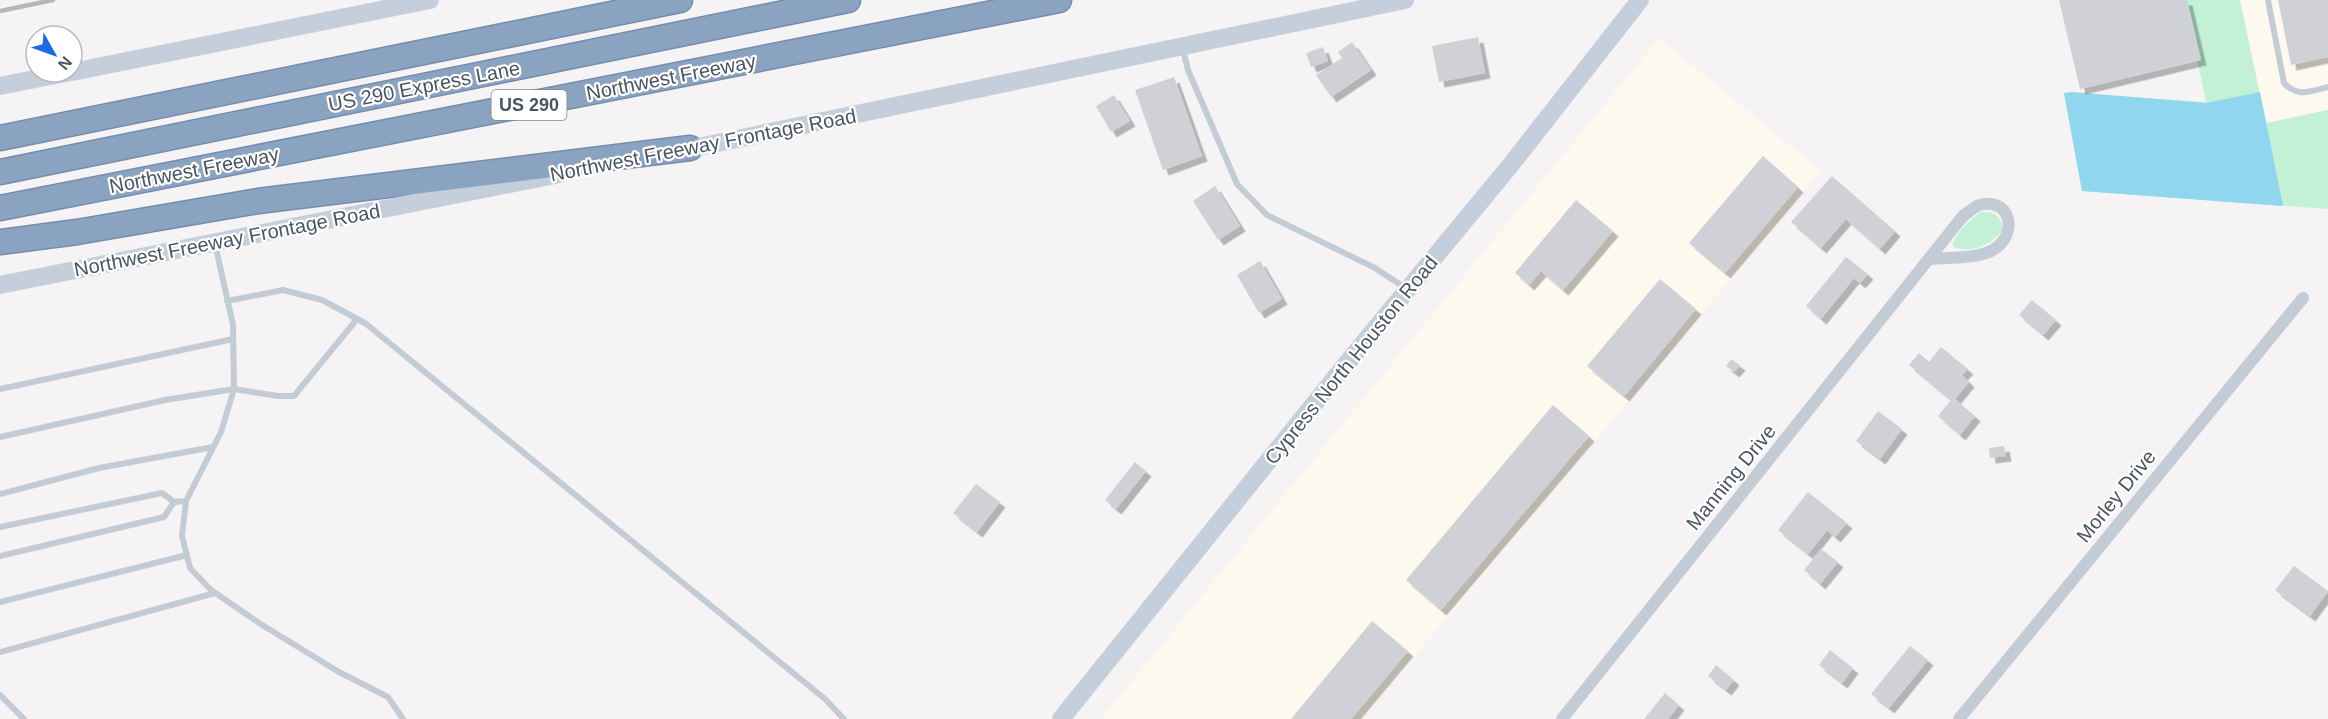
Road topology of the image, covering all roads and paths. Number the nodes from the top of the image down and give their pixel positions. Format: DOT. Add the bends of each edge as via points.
graph roads {
  1 [pos="430,0"];
  2 [pos="680,0"];
  3 [pos="848,0"];
  4 [pos="1059,0"];
  5 [pos="1405,0"];
  6 [pos="1640,0"];
  7 [pos="2268,0"];
  8 [pos="1182,46"];
  9 [pos="84,69"];
  10 [pos="24,81"];
  11 [pos="0,86"];
  12 [pos="2328,87"];
  13 [pos="0,138"];
  14 [pos="690,148"];
  15 [pos="0,172"];
  16 [pos="0,208"];
  17 [pos="0,242"];
  18 [pos="214,243"];
  19 [pos="1930,259"];
  20 [pos="0,285"];
  21 [pos="1408,290"];
  22 [pos="2303,298"];
  23 [pos="227,301"];
  24 [pos="357,319"];
  25 [pos="233,339"];
  26 [pos="0,389"];
  27 [pos="234,389"];
  28 [pos="0,437"];
  29 [pos="213,447"];
  30 [pos="0,494"];
  31 [pos="186,501"];
  32 [pos="174,502"];
  33 [pos="0,527"];
  34 [pos="187,555"];
  35 [pos="0,556"];
  36 [pos="215,594"];
  37 [pos="0,602"];
  38 [pos="0,652"];
  39 [pos="0,695"];
  40 [pos="24,719"];
  41 [pos="403,719"];
  42 [pos="844,719"];
  43 [pos="1061,719"];
  44 [pos="1562,719"];
  45 [pos="1959,719"];
  1 -- 9 [label="main road"];
  2 -- 13 [label="highway"];
  3 -- 15 [label="highway, US 290 Express Lane"];
  4 -- 16 [label="highway, Northwest Freeway / US 290"];
  5 -- 8 [label="main road, Northwest Freeway Frontage Road"];
  6 -- 21 [label="main road, Cypress North Houston Road"];
  7 -- 12 [label="lane" via="2284,83 2303,93"];
  8 -- 14 [label="main road, Northwest Freeway Frontage Road"];
  8 -- 21 [label="lane" via="1188,70 1237,184 1267,215 1375,268"];
  10 -- 11 [label="main road"];
  14 -- 17 [label="highway" via="258,201"];
  14 -- 18 [label="main road, Northwest Freeway Frontage Road"];
  18 -- 20 [label="main road, Northwest Freeway Frontage Road"];
  18 -- 23 [label="lane"];
  19 -- 19 [label="street, Manning Drive" via="1964,216 1978,205 1994,204 2006,213 2010,228 2005,241 1991,251"];
  19 -- 44 [label="street, Manning Drive"];
  21 -- 43 [label="main road, Cypress North Houston Road"];
  22 -- 45 [label="street, Morley Drive"];
  23 -- 24 [label="lane" via="283,290 322,300"];
  23 -- 25 [label="lane"];
  24 -- 27 [label="lane" via="294,396"];
  24 -- 42 [label="lane" via="817,692"];
  25 -- 26 [label="lane"];
  25 -- 27 [label="lane"];
  27 -- 28 [label="lane" via="165,400"];
  27 -- 29 [label="lane"];
  29 -- 30 [label="lane" via="99,468"];
  29 -- 31 [label="lane"];
  31 -- 32 [label="lane"];
  31 -- 34 [label="lane" via="182,536"];
  32 -- 33 [label="lane" via="162,494"];
  32 -- 35 [label="lane" via="164,518"];
  34 -- 36 [label="lane" via="190,567"];
  34 -- 37 [label="lane"];
  36 -- 38 [label="lane"];
  36 -- 41 [label="lane" via="339,672 388,697"];
  39 -- 40 [label="lane"];
}
